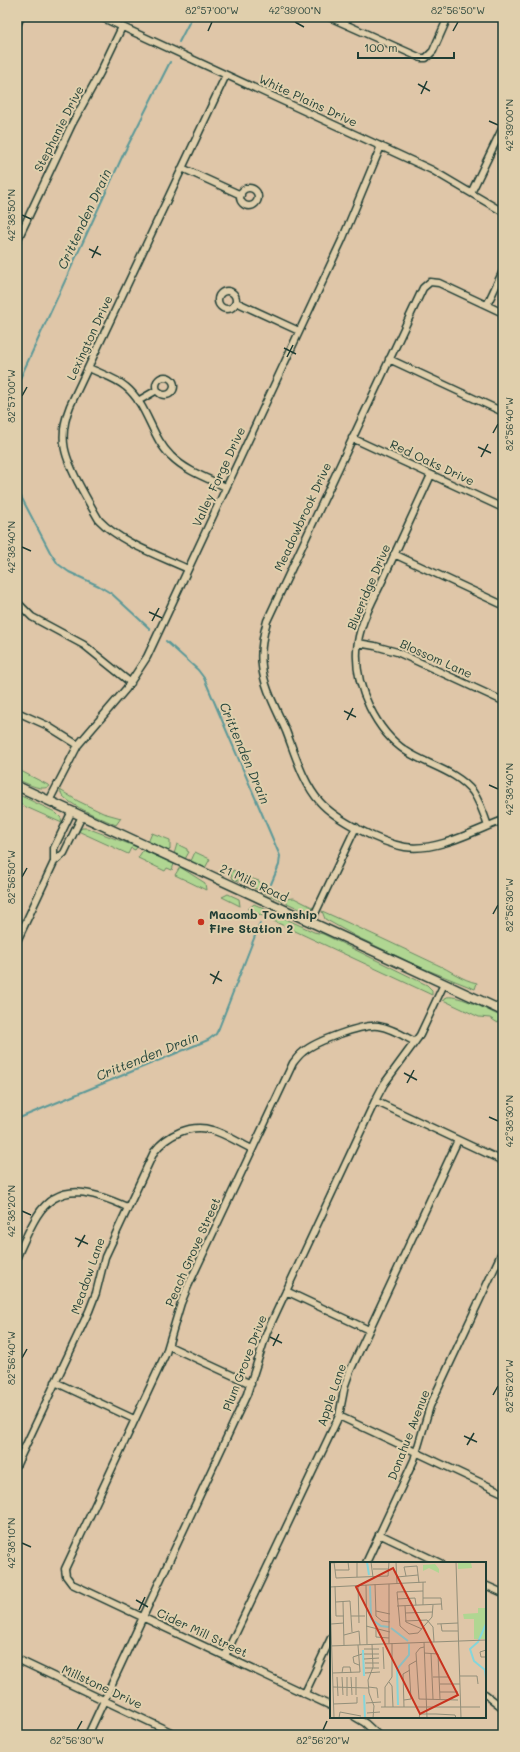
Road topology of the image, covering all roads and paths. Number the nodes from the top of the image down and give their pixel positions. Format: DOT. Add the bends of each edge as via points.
graph roads {
  1 [pos="21,17"];
  2 [pos="101,17"];
  3 [pos="329,17"];
  4 [pos="448,17"];
  5 [pos="17,25"];
  6 [pos="122,27"];
  7 [pos="226,75"];
  8 [pos="503,127"];
  9 [pos="381,146"];
  10 [pos="182,168"];
  11 [pos="471,194"];
  12 [pos="241,195"];
  13 [pos="503,212"];
  14 [pos="17,241"];
  15 [pos="503,271"];
  16 [pos="236,302"];
  17 [pos="487,305"];
  18 [pos="503,312"];
  19 [pos="300,331"];
  20 [pos="389,358"];
  21 [pos="88,368"];
  22 [pos="157,390"];
  23 [pos="138,401"];
  24 [pos="503,412"];
  25 [pos="352,438"];
  26 [pos="431,475"];
  27 [pos="226,487"];
  28 [pos="503,508"];
  29 [pos="394,554"];
  30 [pos="188,569"];
  31 [pos="17,602"];
  32 [pos="503,605"];
  33 [pos="358,643"];
  34 [pos="131,683"];
  35 [pos="503,701"];
  36 [pos="17,712"];
  37 [pos="78,744"];
  38 [pos="17,786"];
  39 [pos="49,801"];
  40 [pos="72,811"];
  41 [pos="82,816"];
  42 [pos="503,820"];
  43 [pos="488,826"];
  44 [pos="356,827"];
  45 [pos="54,862"];
  46 [pos="311,922"];
  47 [pos="17,940"];
  48 [pos="444,984"];
  49 [pos="503,1011"];
  50 [pos="415,1042"];
  51 [pos="375,1101"];
  52 [pos="458,1140"];
  53 [pos="252,1149"];
  54 [pos="503,1161"];
  55 [pos="127,1208"];
  56 [pos="503,1250"];
  57 [pos="17,1257"];
  58 [pos="286,1291"];
  59 [pos="369,1330"];
  60 [pos="169,1346"];
  61 [pos="56,1382"];
  62 [pos="251,1384"];
  63 [pos="339,1416"];
  64 [pos="134,1419"];
  65 [pos="417,1452"];
  66 [pos="17,1464"];
  67 [pos="503,1492"];
  68 [pos="379,1534"];
  69 [pos="366,1562"];
  70 [pos="438,1562"];
  71 [pos="66,1576"];
  72 [pos="486,1584"];
  73 [pos="503,1593"];
  74 [pos="143,1617"];
  75 [pos="330,1640"];
  76 [pos="225,1656"];
  77 [pos="17,1660"];
  78 [pos="305,1693"];
  79 [pos="486,1695"];
  80 [pos="104,1701"];
  81 [pos="330,1706"];
  82 [pos="503,1708"];
  83 [pos="357,1718"];
  84 [pos="88,1735"];
  85 [pos="178,1735"];
  86 [pos="378,1735"];
  1 -- 5 [label="street"];
  2 -- 6 [label="street, White Plains Drive"];
  3 -- 4 [label="street" via="417,57 426,58 433,51"];
  6 -- 7 [label="street, White Plains Drive"];
  6 -- 14 [label="street, Stephanie Drive"];
  7 -- 9 [label="street, White Plains Drive"];
  7 -- 10 [label="street, Lexington Drive"];
  8 -- 11 [label="street"];
  9 -- 11 [label="street, White Plains Drive" via="442,175"];
  9 -- 19 [label="street, Valley Forge Drive"];
  10 -- 12 [label="street"];
  10 -- 21 [label="street, Lexington Drive"];
  11 -- 13 [label="street, White Plains Drive"];
  15 -- 17 [label="street"];
  16 -- 19 [label="street"];
  17 -- 18 [label="street, Meadowbrook Drive"];
  17 -- 20 [label="street, Meadowbrook Drive" via="439,283 430,282 423,288"];
  19 -- 27 [label="street, Valley Forge Drive"];
  20 -- 24 [label="street"];
  20 -- 25 [label="street, Meadowbrook Drive"];
  21 -- 23 [label="street" via="119,382"];
  21 -- 30 [label="street, Lexington Drive" via="64,425 63,443 72,471 94,512 106,528 121,538"];
  22 -- 23 [label="street"];
  23 -- 27 [label="street" via="169,455 184,466"];
  25 -- 26 [label="street, Red Oaks Drive"];
  25 -- 44 [label="street, Meadowbrook Drive" via="267,621 261,658 266,684 308,784 325,807"];
  26 -- 28 [label="street, Red Oaks Drive"];
  26 -- 29 [label="street, Blueridge Drive"];
  27 -- 30 [label="street, Valley Forge Drive"];
  29 -- 32 [label="street"];
  29 -- 33 [label="street, Blueridge Drive" via="366,616"];
  30 -- 34 [label="street, Valley Forge Drive" via="147,657"];
  31 -- 34 [label="street" via="32,617 84,645"];
  33 -- 35 [label="street, Blossom Lane" via="397,652"];
  33 -- 43 [label="street, Blueridge Drive" via="359,677 380,724 404,749 466,785 477,800"];
  34 -- 37 [label="street, Valley Forge Drive"];
  36 -- 37 [label="street"];
  37 -- 39 [label="street, Valley Forge Drive"];
  38 -- 39 [label="street, 21 Mile Road"];
  39 -- 40 [label="street, 21 Mile Road"];
  40 -- 41 [label="street, 21 Mile Road"];
  40 -- 45 [label="street" via="54,848"];
  41 -- 45 [label="street" via="64,853"];
  41 -- 46 [label="street, 21 Mile Road"];
  42 -- 43 [label="street, Meadowbrook Drive"];
  43 -- 44 [label="street, Meadowbrook Drive" via="438,845 416,848 394,844"];
  44 -- 46 [label="street"];
  45 -- 47 [label="street"];
  46 -- 48 [label="street, 21 Mile Road"];
  48 -- 49 [label="street, 21 Mile Road"];
  48 -- 50 [label="street, Plum Grove Drive"];
  50 -- 51 [label="street, Plum Grove Drive" via="384,1084"];
  50 -- 53 [label="street, Peach Grove Street" via="387,1028 370,1026 356,1028 310,1047 293,1063"];
  51 -- 52 [label="street"];
  51 -- 58 [label="street, Plum Grove Drive"];
  52 -- 54 [label="street"];
  52 -- 59 [label="street, Apple Lane"];
  53 -- 55 [label="street, Meadow Lane" via="205,1128 172,1136 154,1152"];
  53 -- 60 [label="street, Peach Grove Street" via="184,1295"];
  55 -- 57 [label="street" via="88,1192 63,1194 38,1214"];
  55 -- 61 [label="street, Meadow Lane" via="102,1263 91,1306"];
  56 -- 65 [label="street, Donahue Avenue" via="430,1406"];
  58 -- 59 [label="street"];
  58 -- 62 [label="street, Plum Grove Drive" via="263,1342"];
  59 -- 63 [label="street, Apple Lane" via="347,1378"];
  60 -- 62 [label="street"];
  60 -- 64 [label="street, Peach Grove Street"];
  61 -- 64 [label="street"];
  61 -- 66 [label="street, Meadow Lane"];
  62 -- 74 [label="street, Plum Grove Drive"];
  63 -- 65 [label="street"];
  63 -- 76 [label="street, Apple Lane"];
  64 -- 71 [label="street, Peach Grove Street" via="66,1565"];
  65 -- 67 [label="street"];
  65 -- 68 [label="street, Donahue Avenue"];
  68 -- 69 [label="street, Donahue Avenue"];
  68 -- 70 [label="street"];
  71 -- 74 [label="street, Cider Mill Street" via="72,1584"];
  72 -- 73 [label="street"];
  74 -- 76 [label="street, Cider Mill Street"];
  74 -- 80 [label="street, Plum Grove Drive"];
  75 -- 78 [label="street"];
  76 -- 78 [label="street, Cider Mill Street"];
  77 -- 80 [label="street, Millstone Drive"];
  78 -- 81 [label="street, Cider Mill Street"];
  79 -- 82 [label="street"];
  80 -- 84 [label="street, Plum Grove Drive"];
  80 -- 85 [label="street, Millstone Drive"];
  83 -- 86 [label="street"];
}
